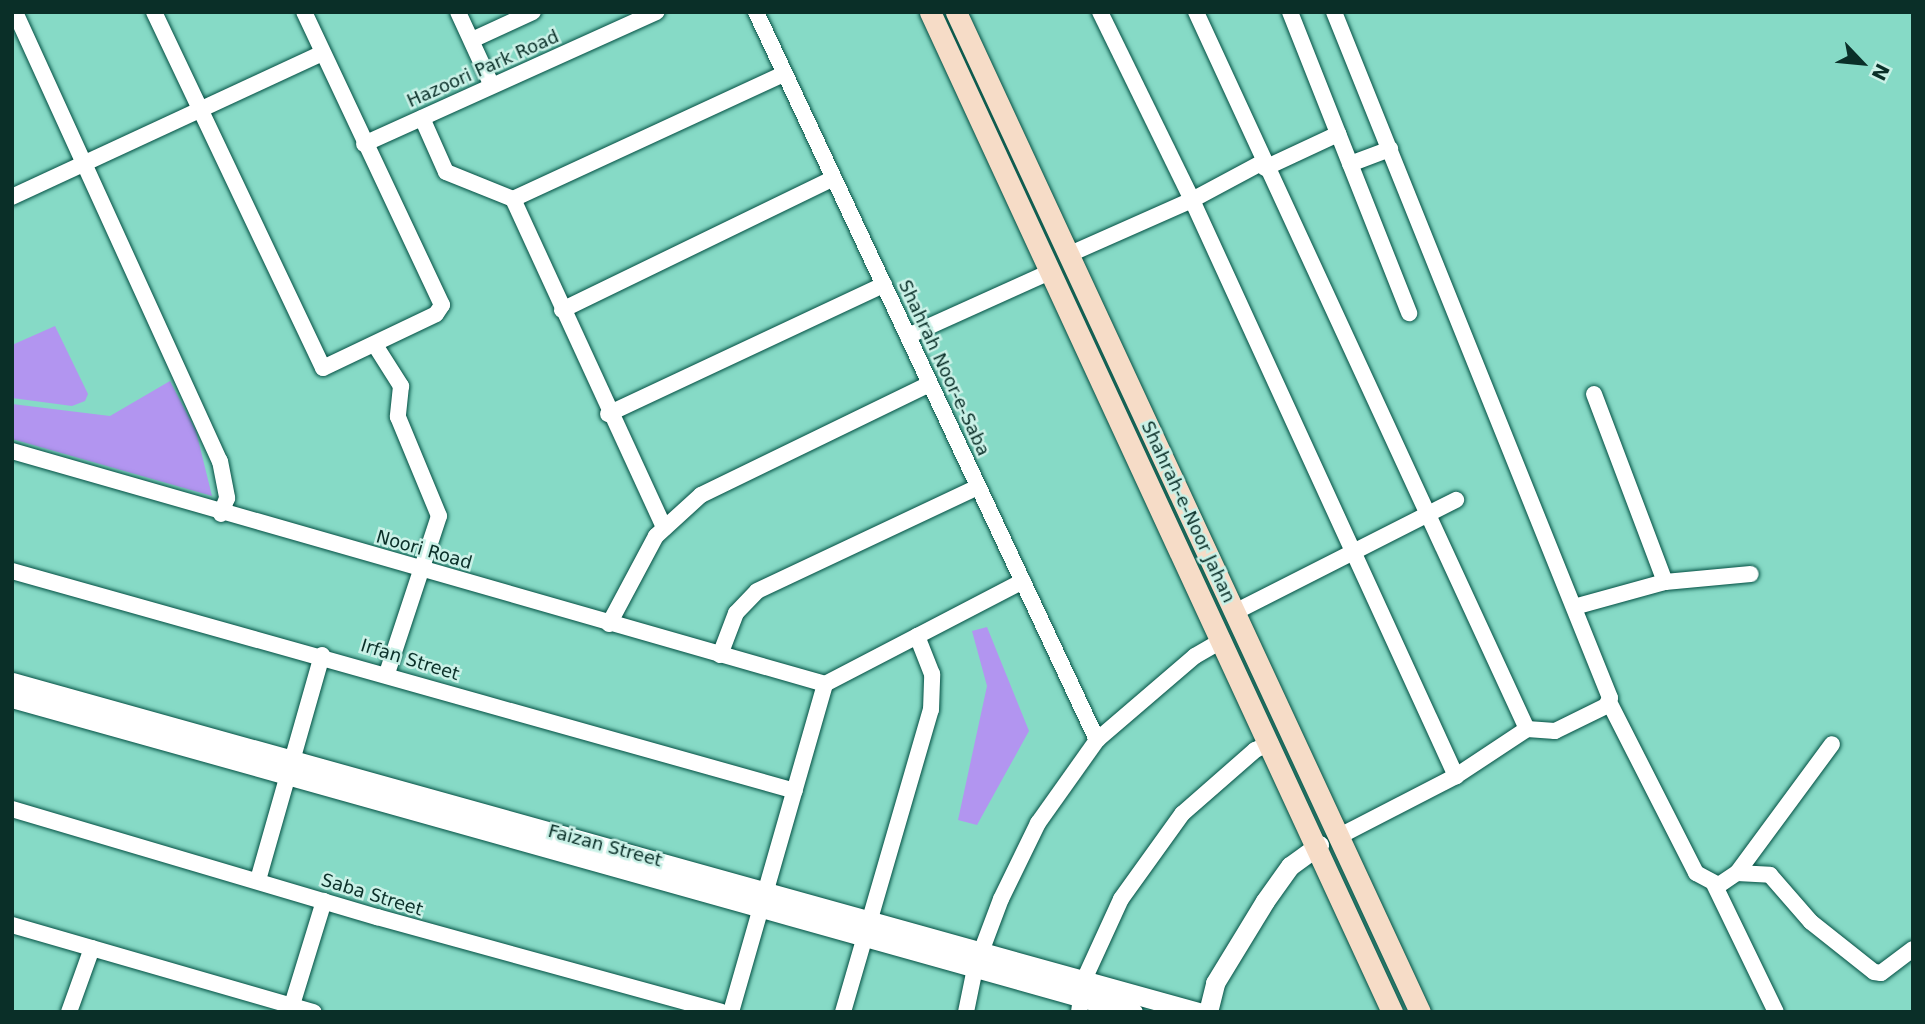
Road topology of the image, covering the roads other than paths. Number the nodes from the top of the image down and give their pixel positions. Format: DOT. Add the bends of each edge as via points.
graph roads {
  1 [pos="15,12"];
  2 [pos="154,12"];
  3 [pos="304,12"];
  4 [pos="458,12"];
  5 [pos="532,12"];
  6 [pos="657,12"];
  7 [pos="756,12"];
  8 [pos="930,12"];
  9 [pos="956,12"];
  10 [pos="1100,12"];
  11 [pos="1196,12"];
  12 [pos="1290,12"];
  13 [pos="1334,12"];
  14 [pos="472,40"];
  15 [pos="323,53"];
  16 [pos="981,65"];
  17 [pos="784,74"];
  18 [pos="959,75"];
  19 [pos="492,86"];
  20 [pos="200,111"];
  21 [pos="422,118"];
  22 [pos="1338,134"];
  23 [pos="364,144"];
  24 [pos="1390,149"];
  25 [pos="85,160"];
  26 [pos="1350,164"];
  27 [pos="1264,165"];
  28 [pos="834,178"];
  29 [pos="12,197"];
  30 [pos="513,199"];
  31 [pos="1192,200"];
  32 [pos="1070,254"];
  33 [pos="1050,272"];
  34 [pos="884,285"];
  35 [pos="562,310"];
  36 [pos="1409,313"];
  37 [pos="908,336"];
  38 [pos="375,345"];
  39 [pos="930,384"];
  40 [pos="1594,394"];
  41 [pos="608,414"];
  42 [pos="12,451"];
  43 [pos="978,487"];
  44 [pos="1456,500"];
  45 [pos="221,514"];
  46 [pos="1426,514"];
  47 [pos="664,528"];
  48 [pos="1357,552"];
  49 [pos="12,570"];
  50 [pos="422,570"];
  51 [pos="1215,570"];
  52 [pos="1751,573"];
  53 [pos="1023,581"];
  54 [pos="1194,582"];
  55 [pos="1665,582"];
  56 [pos="1574,607"];
  57 [pos="1235,612"];
  58 [pos="609,624"];
  59 [pos="918,636"];
  60 [pos="1223,640"];
  61 [pos="322,655"];
  62 [pos="720,655"];
  63 [pos="387,673"];
  64 [pos="12,682"];
  65 [pos="825,684"];
  66 [pos="12,698"];
  67 [pos="1609,702"];
  68 [pos="1527,729"];
  69 [pos="1097,740"];
  70 [pos="1271,743"];
  71 [pos="1832,744"];
  72 [pos="290,767"];
  73 [pos="1456,776"];
  74 [pos="795,791"];
  75 [pos="12,809"];
  76 [pos="1328,841"];
  77 [pos="1737,873"];
  78 [pos="258,880"];
  79 [pos="1714,884"];
  80 [pos="764,898"];
  81 [pos="324,901"];
  82 [pos="12,925"];
  83 [pos="865,928"];
  84 [pos="92,948"];
  85 [pos="1913,949"];
  86 [pos="978,961"];
  87 [pos="1081,997"];
  88 [pos="292,1005"];
  89 [pos="69,1012"];
  90 [pos="314,1012"];
  91 [pos="722,1012"];
  92 [pos="732,1012"];
  93 [pos="843,1012"];
  94 [pos="966,1012"];
  95 [pos="1133,1012"];
  96 [pos="1198,1012"];
  97 [pos="1208,1012"];
  98 [pos="1392,1012"];
  99 [pos="1420,1012"];
  100 [pos="1776,1012"];
  1 -- 25 [label="street"];
  2 -- 20 [label="street"];
  3 -- 15 [label="street"];
  4 -- 14 [label="street"];
  5 -- 14 [label="street"];
  6 -- 19 [label="street, Hazoori Park Road"];
  7 -- 17 [label="street, Shahrah Noor-e-Saba"];
  8 -- 18 [label="main road, Shahrah-e-Noor Jahan"];
  9 -- 16 [label="main road, Shahrah-e-Noor Jahan"];
  10 -- 31 [label="street"];
  11 -- 27 [label="street"];
  12 -- 22 [label="street"];
  13 -- 24 [label="street"];
  14 -- 19 [label="street"];
  15 -- 20 [label="street"];
  15 -- 23 [label="street"];
  16 -- 18 [label="main road"];
  16 -- 32 [label="main road, Shahrah-e-Noor Jahan"];
  17 -- 28 [label="street, Shahrah Noor-e-Saba"];
  17 -- 30 [label="street"];
  18 -- 33 [label="main road, Shahrah-e-Noor Jahan"];
  19 -- 21 [label="street, Hazoori Park Road"];
  20 -- 25 [label="street"];
  20 -- 38 [label="street" via="323,368"];
  21 -- 23 [label="street, Hazoori Park Road"];
  21 -- 30 [label="street" via="446,172"];
  22 -- 26 [label="street"];
  22 -- 27 [label="street"];
  23 -- 38 [label="street" via="442,305 436,314"];
  24 -- 26 [label="street"];
  24 -- 56 [label="street"];
  25 -- 29 [label="street"];
  25 -- 45 [label="street" via="220,461 227,498"];
  26 -- 36 [label="street"];
  27 -- 31 [label="street"];
  27 -- 46 [label="street"];
  28 -- 34 [label="street, Shahrah Noor-e-Saba"];
  28 -- 35 [label="street"];
  30 -- 35 [label="street"];
  31 -- 32 [label="street"];
  31 -- 48 [label="street"];
  32 -- 51 [label="main road, Shahrah-e-Noor Jahan"];
  33 -- 37 [label="street"];
  33 -- 54 [label="main road, Shahrah-e-Noor Jahan"];
  34 -- 37 [label="street, Shahrah Noor-e-Saba"];
  34 -- 41 [label="street"];
  35 -- 41 [label="street"];
  37 -- 39 [label="street, Shahrah Noor-e-Saba"];
  38 -- 50 [label="street" via="401,386 398,417 438,505 439,516"];
  39 -- 43 [label="street, Shahrah Noor-e-Saba"];
  39 -- 47 [label="street" via="701,495"];
  40 -- 55 [label="street"];
  41 -- 47 [label="street"];
  42 -- 45 [label="street, Noori Road"];
  43 -- 53 [label="street, Shahrah Noor-e-Saba"];
  43 -- 62 [label="street" via="757,590 736,613"];
  44 -- 46 [label="street"];
  45 -- 50 [label="street, Noori Road"];
  46 -- 48 [label="street"];
  46 -- 68 [label="street"];
  47 -- 58 [label="street" via="634,570"];
  48 -- 57 [label="street"];
  48 -- 73 [label="street"];
  49 -- 61 [label="street, Irfan Street"];
  50 -- 58 [label="street, Noori Road"];
  50 -- 63 [label="street"];
  51 -- 54 [label="main road"];
  51 -- 57 [label="main road, Shahrah-e-Noor Jahan"];
  52 -- 55 [label="street"];
  53 -- 59 [label="street"];
  53 -- 69 [label="street, Shahrah Noor-e-Saba"];
  54 -- 60 [label="main road, Shahrah-e-Noor Jahan"];
  55 -- 56 [label="street"];
  56 -- 67 [label="street"];
  57 -- 76 [label="main road, Shahrah-e-Noor Jahan"];
  58 -- 62 [label="street, Noori Road"];
  59 -- 65 [label="street"];
  59 -- 83 [label="street" via="932,674 931,710"];
  60 -- 69 [label="street" via="1195,656"];
  60 -- 70 [label="main road, Shahrah-e-Noor Jahan"];
  61 -- 63 [label="street, Irfan Street"];
  61 -- 72 [label="street"];
  62 -- 65 [label="street, Noori Road"];
  63 -- 74 [label="street, Irfan Street"];
  64 -- 72 [label="street, Faizan Street"];
  65 -- 74 [label="street"];
  66 -- 72 [label="street, Faizan Street"];
  67 -- 68 [label="street" via="1555,731"];
  67 -- 79 [label="street" via="1696,873"];
  68 -- 73 [label="street"];
  69 -- 86 [label="street" via="1038,823"];
  70 -- 76 [label="main road, Shahrah-e-Noor Jahan"];
  70 -- 87 [label="street" via="1255,750 1182,814 1121,899"];
  71 -- 77 [label="street"];
  72 -- 78 [label="street"];
  72 -- 80 [label="street, Faizan Street"];
  73 -- 76 [label="street"];
  74 -- 80 [label="street"];
  75 -- 78 [label="street, Saba Street"];
  76 -- 97 [label="street" via="1290,866 1265,901 1215,983"];
  76 -- 98 [label="main road, Shahrah-e-Noor Jahan"];
  76 -- 99 [label="main road, Shahrah-e-Noor Jahan"];
  77 -- 79 [label="street" via="1725,884"];
  77 -- 85 [label="street" via="1770,874 1811,922 1874,972 1881,973"];
  78 -- 81 [label="street, Saba Street"];
  79 -- 100 [label="street"];
  80 -- 83 [label="street, Faizan Street"];
  80 -- 92 [label="street"];
  81 -- 88 [label="street"];
  81 -- 91 [label="street, Saba Street"];
  82 -- 84 [label="street"];
  83 -- 86 [label="street, Faizan Street"];
  83 -- 93 [label="street"];
  84 -- 88 [label="street"];
  84 -- 89 [label="street"];
  86 -- 87 [label="street, Faizan Street"];
  86 -- 94 [label="street"];
  87 -- 95 [label="street, Faizan Street"];
  87 -- 96 [label="street, Faizan Street"];
  88 -- 90 [label="street"];
}
